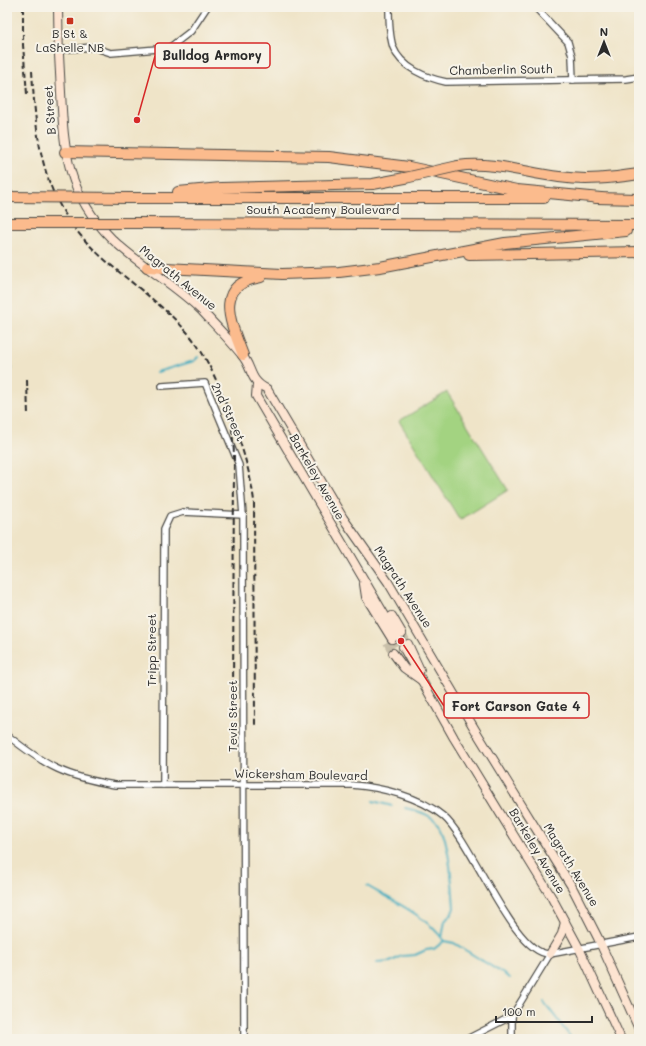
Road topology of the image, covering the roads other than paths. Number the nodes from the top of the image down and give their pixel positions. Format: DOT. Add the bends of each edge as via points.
graph roads {
  1 [pos="58,7"];
  2 [pos="207,7"];
  3 [pos="389,7"];
  4 [pos="535,7"];
  5 [pos="59,50"];
  6 [pos="639,77"];
  7 [pos="573,80"];
  8 [pos="65,152"];
  9 [pos="639,174"];
  10 [pos="7,197"];
  11 [pos="130,198"];
  12 [pos="601,198"];
  13 [pos="639,199"];
  14 [pos="86,207"];
  15 [pos="7,223"];
  16 [pos="639,225"];
  17 [pos="639,230"];
  18 [pos="639,252"];
  19 [pos="433,257"];
  20 [pos="147,267"];
  21 [pos="282,274"];
  22 [pos="242,355"];
  23 [pos="256,384"];
  24 [pos="162,386"];
  25 [pos="239,465"];
  26 [pos="243,515"];
  27 [pos="363,579"];
  28 [pos="422,681"];
  29 [pos="7,735"];
  30 [pos="163,785"];
  31 [pos="244,785"];
  32 [pos="565,922"];
  33 [pos="638,937"];
  34 [pos="601,943"];
  35 [pos="579,948"];
  36 [pos="550,954"];
  37 [pos="512,1016"];
  38 [pos="639,1029"];
  39 [pos="244,1039"];
  40 [pos="467,1039"];
  41 [pos="512,1039"];
  42 [pos="621,1039"];
  1 -- 5 [label="main road, B Street"];
  2 -- 5 [label="street" via="191,31 169,48 111,53 94,47"];
  3 -- 7 [label="street, Chamberlin South" via="389,30 394,48 415,71 429,78 446,82"];
  4 -- 7 [label="street" via="568,42 572,56"];
  5 -- 8 [label="main road, B Street"];
  6 -- 7 [label="street, Chamberlin South"];
  8 -- 12 [label="highway" via="329,157 409,167 517,190"];
  8 -- 14 [label="main road, B Street" via="75,186"];
  9 -- 11 [label="highway, bridge" via="578,179 546,176 496,166 458,166 373,184 221,188"];
  10 -- 11 [label="highway, South Academy Boulevard, bridge"];
  11 -- 12 [label="highway, South Academy Boulevard"];
  12 -- 13 [label="highway, South Academy Boulevard"];
  14 -- 20 [label="main road, Magrath Avenue" via="112,239"];
  15 -- 16 [label="highway, South Academy Boulevard, bridge"];
  17 -- 19 [label="highway" via="505,243"];
  18 -- 19 [label="highway"];
  19 -- 21 [label="highway" via="339,272"];
  20 -- 21 [label="highway"];
  20 -- 22 [label="main road, Magrath Avenue" via="200,310"];
  21 -- 22 [label="highway" via="248,279 233,291 228,311"];
  22 -- 23 [label="main road, Magrath Avenue"];
  23 -- 27 [label="main road, Barkeley Avenue" via="256,396"];
  23 -- 34 [label="main road, Magrath Avenue" via="266,389 343,518 388,582 572,887"];
  24 -- 25 [label="street, 2nd Street" via="205,383"];
  25 -- 26 [label="street, Tevis Street"];
  26 -- 30 [label="street, Tripp Street" via="183,512 170,516 164,529"];
  26 -- 31 [label="street, Tevis Street"];
  27 -- 27 [label="main road, Barkeley Avenue" via="394,638 369,611"];
  28 -- 28 [label="main road, Barkeley Avenue" via="404,668 401,648 419,664"];
  28 -- 32 [label="main road, Barkeley Avenue"];
  29 -- 30 [label="street, Wickersham Boulevard" via="42,762 65,773 115,785"];
  30 -- 31 [label="street, Wickersham Boulevard"];
  31 -- 36 [label="street, Wickersham Boulevard" via="363,786 382,789 431,808 455,829 521,937 538,952"];
  31 -- 39 [label="street, Tevis Street"];
  32 -- 35 [label="main road, Barkeley Avenue"];
  32 -- 36 [label="main road" via="562,934"];
  33 -- 34 [label="street"];
  34 -- 35 [label="street"];
  34 -- 38 [label="main road, Magrath Avenue"];
  35 -- 36 [label="street"];
  35 -- 42 [label="main road, Barkeley Avenue"];
  36 -- 37 [label="street"];
  37 -- 40 [label="street"];
  37 -- 41 [label="street"];
}
